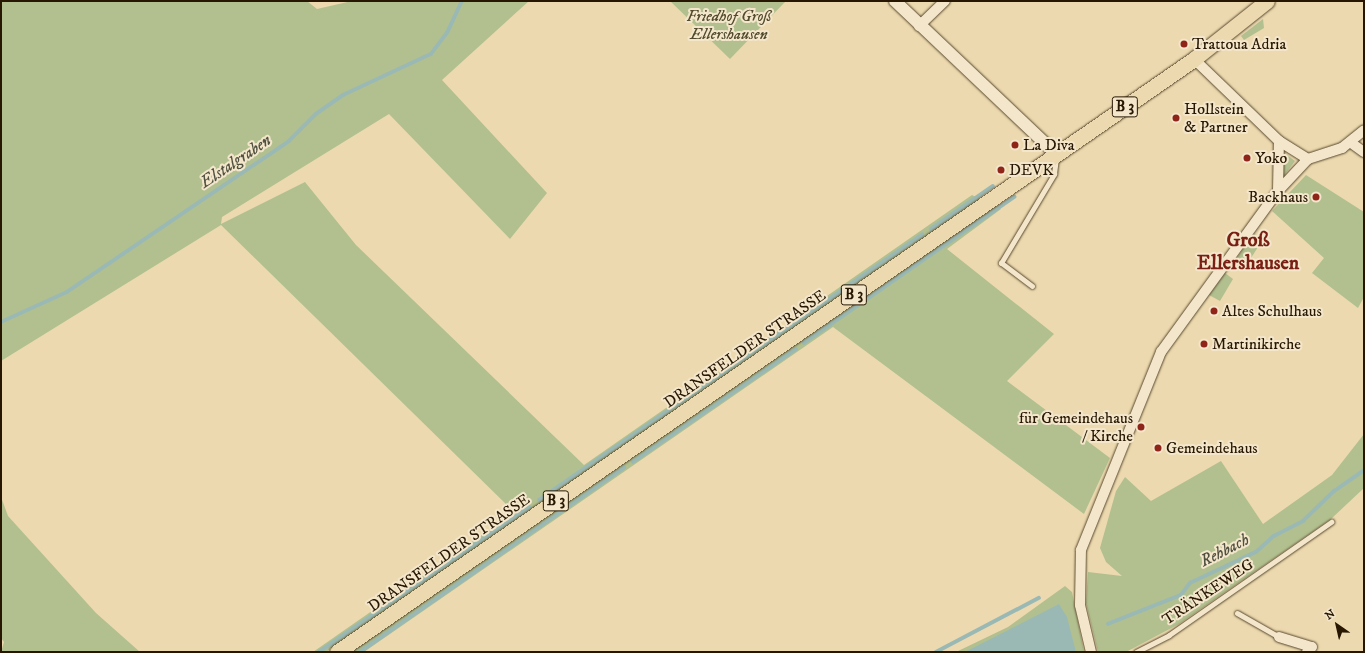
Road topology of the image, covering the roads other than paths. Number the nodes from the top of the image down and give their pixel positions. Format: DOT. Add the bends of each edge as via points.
graph roads {
  1 [pos="895,1"];
  2 [pos="945,1"];
  3 [pos="1267,1"];
  4 [pos="920,26"];
  5 [pos="1194,60"];
  6 [pos="1364,130"];
  7 [pos="1279,142"];
  8 [pos="1350,142"];
  9 [pos="1364,152"];
  10 [pos="1057,154"];
  11 [pos="1308,159"];
  12 [pos="1278,191"];
  13 [pos="1032,286"];
  14 [pos="1331,522"];
  15 [pos="1237,613"];
  16 [pos="1279,637"];
  17 [pos="337,652"];
  18 [pos="1091,652"];
  19 [pos="1136,652"];
  20 [pos="1308,652"];
  1 -- 4 [label="street"];
  2 -- 4 [label="street"];
  3 -- 5 [label="main road, DRANSFELDER STRASSE / B 3"];
  4 -- 10 [label="street"];
  5 -- 7 [label="street"];
  5 -- 10 [label="main road, DRANSFELDER STRASSE / B 3"];
  6 -- 8 [label="street"];
  7 -- 11 [label="street"];
  7 -- 12 [label="street"];
  8 -- 9 [label="street"];
  8 -- 11 [label="street"];
  10 -- 13 [label="lane" via="1054,174 1001,263"];
  10 -- 17 [label="main road, DRANSFELDER STRASSE / B 3"];
  11 -- 12 [label="street"];
  12 -- 18 [label="street" via="1162,352 1081,550 1078,570 1080,610"];
  14 -- 19 [label="lane, TRÄNKEWEG" via="1175,631"];
  15 -- 16 [label="lane"];
  16 -- 20 [label="street" via="1312,647"];
}
